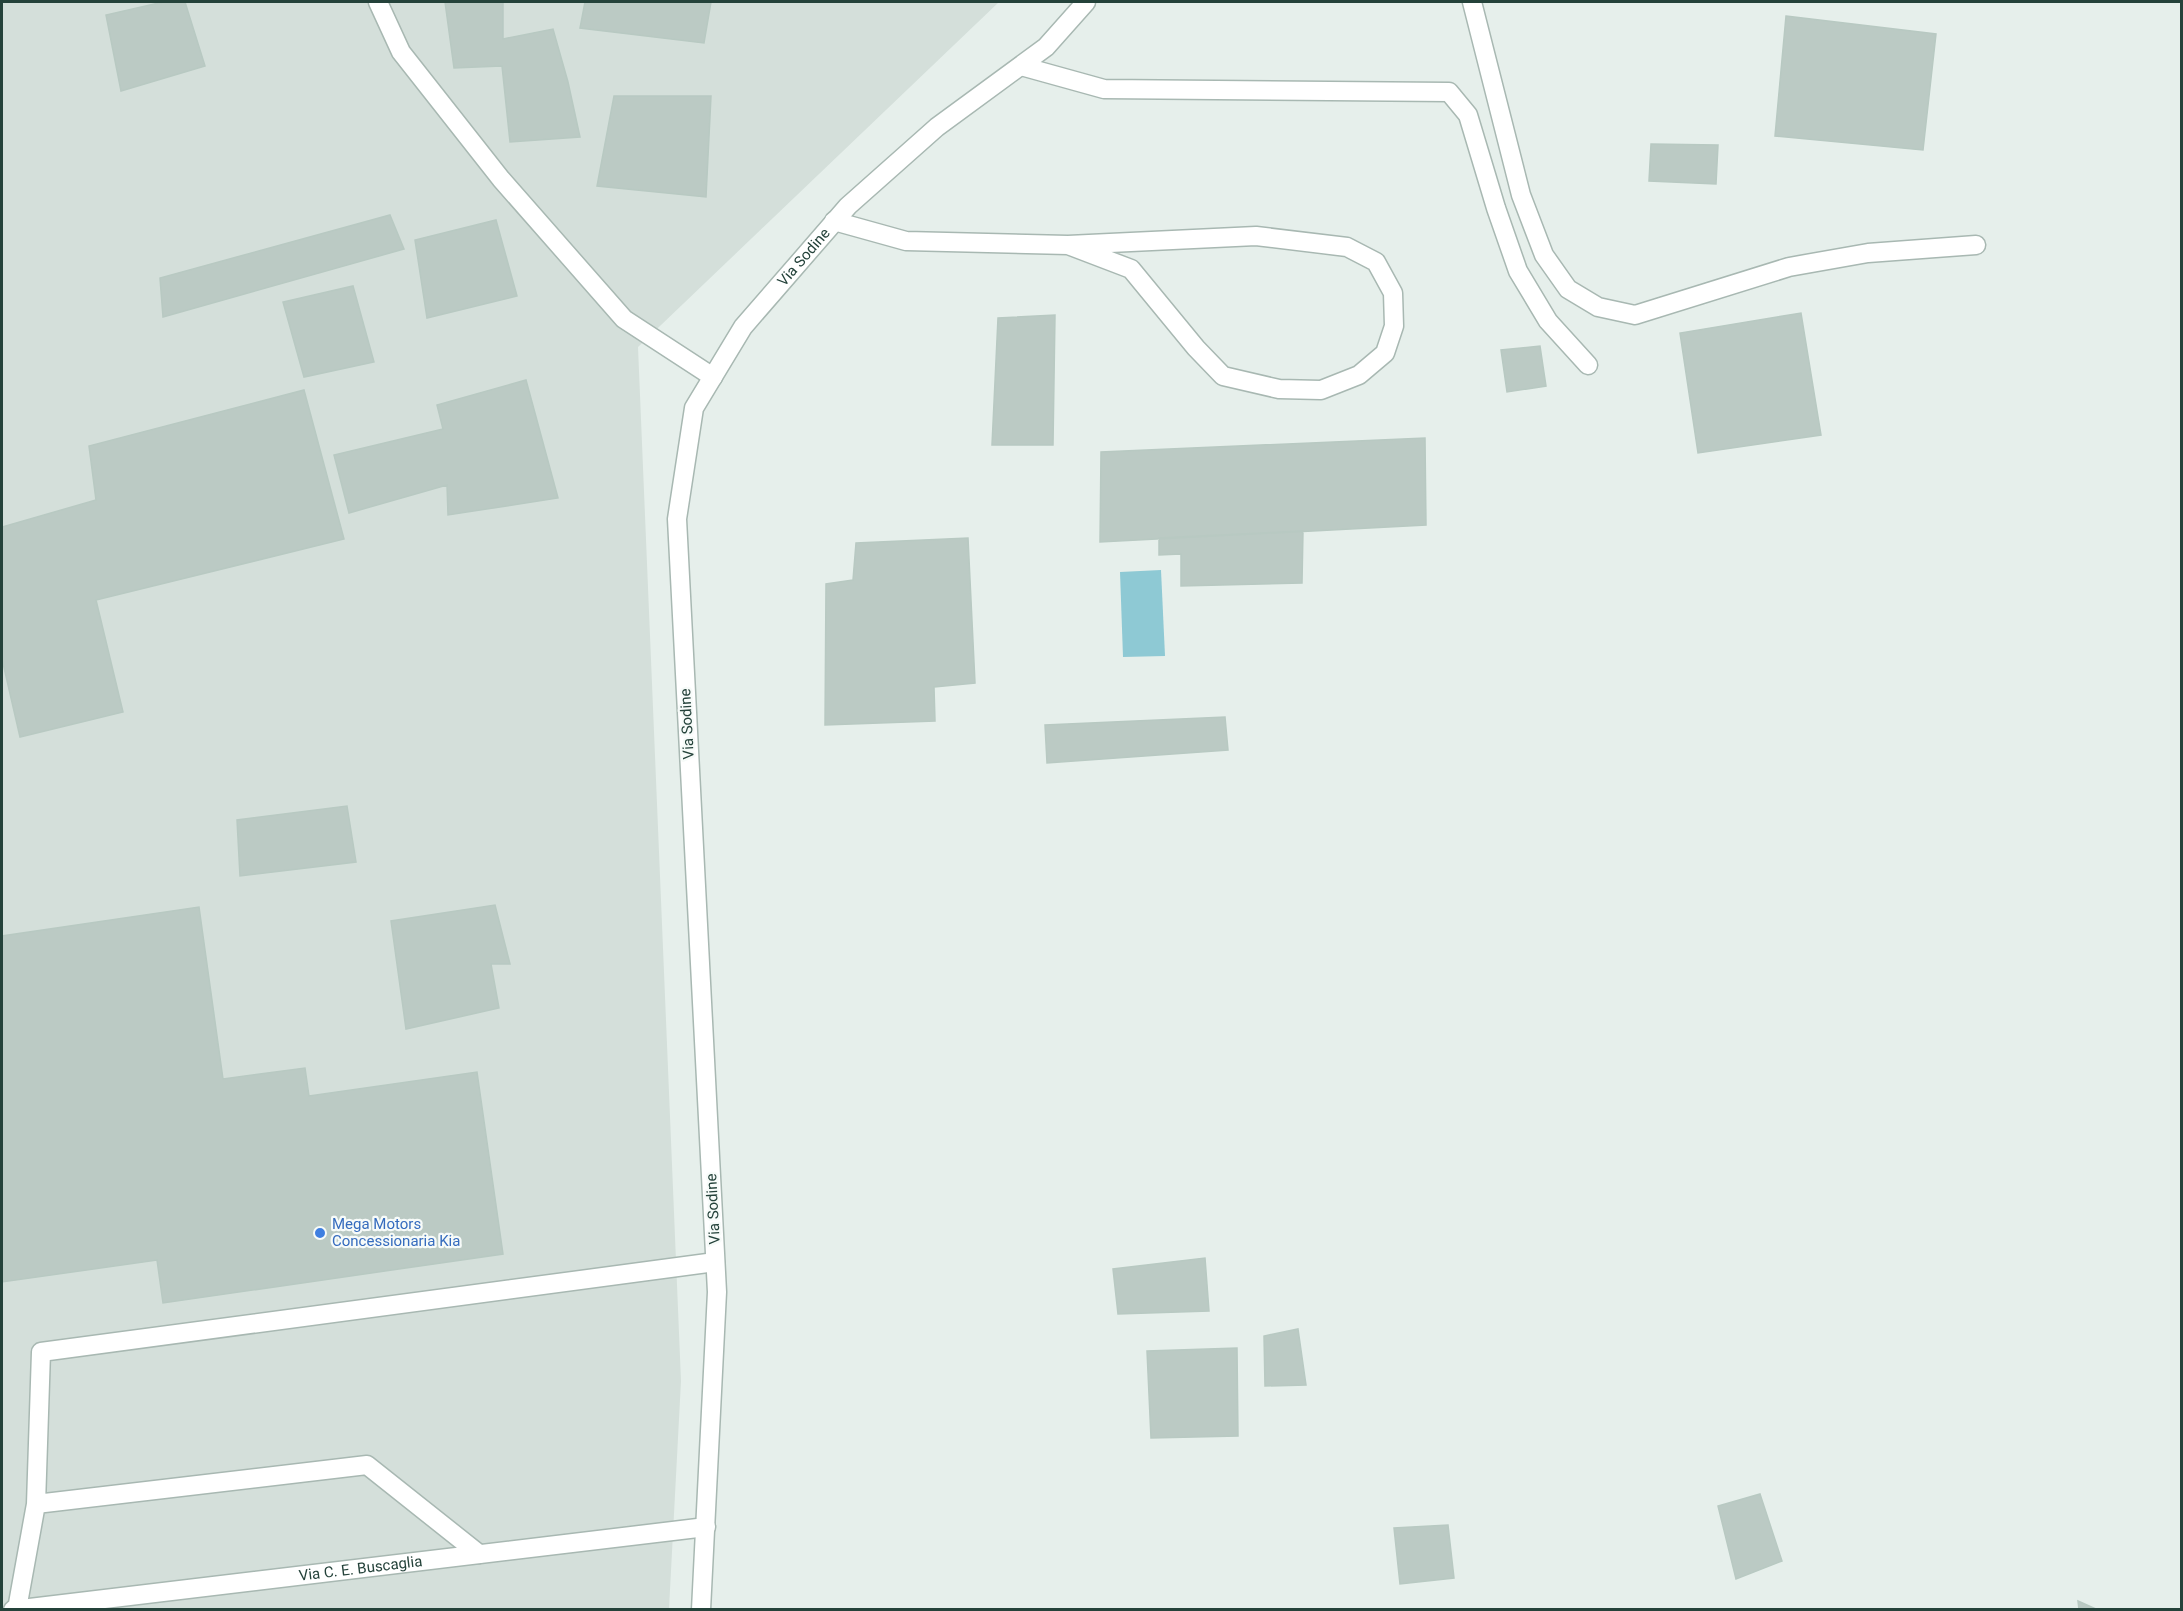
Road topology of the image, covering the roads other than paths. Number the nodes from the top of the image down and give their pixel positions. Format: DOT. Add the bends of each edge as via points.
graph roads {
  1 [pos="378,2"];
  2 [pos="1086,2"];
  3 [pos="1472,2"];
  4 [pos="1021,66"];
  5 [pos="834,221"];
  6 [pos="1068,245"];
  7 [pos="1976,245"];
  8 [pos="1588,365"];
  9 [pos="713,377"];
  10 [pos="715,1262"];
  11 [pos="36,1504"];
  12 [pos="706,1527"];
  13 [pos="479,1554"];
  14 [pos="15,1609"];
  15 [pos="701,1610"];
  1 -- 9 [label="street" via="401,52 501,179 624,319"];
  2 -- 4 [label="street, Via Sodine" via="1046,47"];
  3 -- 7 [label="street" via="1521,195 1544,255 1568,289 1598,307 1635,315 1789,267 1868,253"];
  4 -- 5 [label="street, Via Sodine" via="937,127"];
  4 -- 8 [label="street" via="1104,89 1449,92 1468,115 1518,271 1548,321"];
  5 -- 6 [label="street" via="906,241"];
  5 -- 9 [label="street, Via Sodine" via="743,327"];
  6 -- 6 [label="street" via="1256,237 1347,247 1376,262 1393,293 1394,326 1385,353 1359,375 1321,390 1279,389 1223,376 1131,269"];
  9 -- 10 [label="street, Via Sodine" via="694,408 677,519"];
  10 -- 11 [label="street" via="41,1352"];
  10 -- 12 [label="street, Via Sodine" via="717,1292"];
  11 -- 13 [label="street" via="368,1465"];
  11 -- 14 [label="street"];
  12 -- 13 [label="street, Via C. E. Buscaglia"];
  12 -- 15 [label="street, Via Sodine"];
  13 -- 14 [label="street, Via C. E. Buscaglia"];
}
